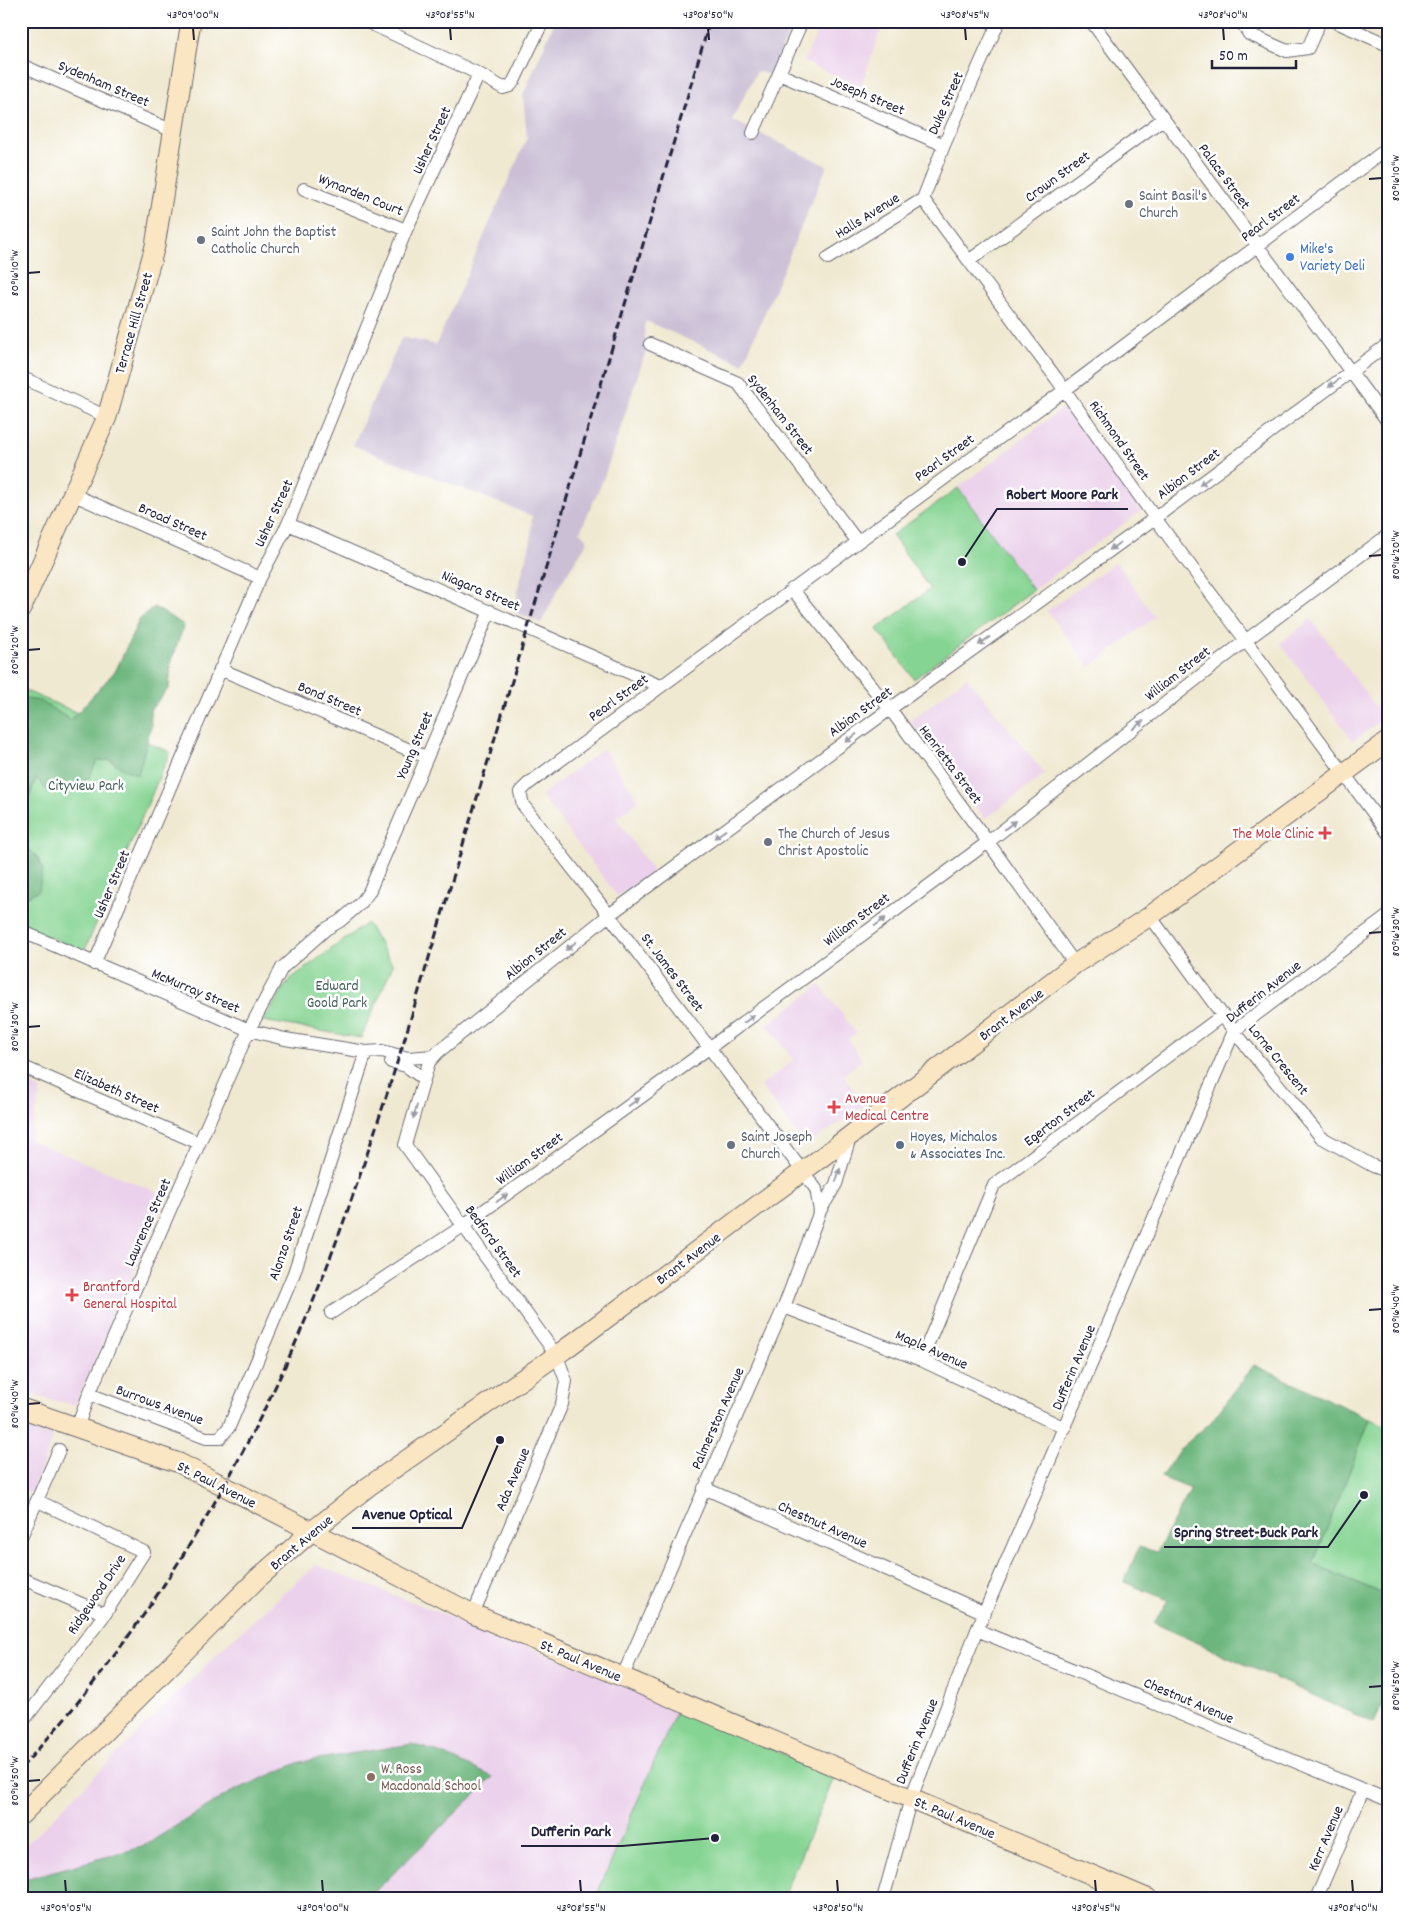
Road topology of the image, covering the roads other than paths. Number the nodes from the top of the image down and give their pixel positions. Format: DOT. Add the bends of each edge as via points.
graph roads {
  1 [pos="191,21"];
  2 [pos="365,21"];
  3 [pos="543,21"];
  4 [pos="802,21"];
  5 [pos="999,21"];
  6 [pos="1091,21"];
  7 [pos="1241,21"];
  8 [pos="1320,21"];
  9 [pos="1334,21"];
  10 [pos="1388,45"];
  11 [pos="21,65"];
  12 [pos="479,74"];
  13 [pos="779,74"];
  14 [pos="1163,118"];
  15 [pos="173,131"];
  16 [pos="754,133"];
  17 [pos="944,145"];
  18 [pos="1388,148"];
  19 [pos="304,189"];
  20 [pos="923,199"];
  21 [pos="406,230"];
  22 [pos="1257,247"];
  23 [pos="828,258"];
  24 [pos="970,260"];
  25 [pos="650,344"];
  26 [pos="1388,344"];
  27 [pos="1351,371"];
  28 [pos="21,377"];
  29 [pos="1065,389"];
  30 [pos="107,418"];
  31 [pos="1388,422"];
  32 [pos="72,494"];
  33 [pos="1155,518"];
  34 [pos="288,524"];
  35 [pos="1388,535"];
  36 [pos="857,541"];
  37 [pos="260,578"];
  38 [pos="792,589"];
  39 [pos="21,609"];
  40 [pos="490,611"];
  41 [pos="1245,641"];
  42 [pos="220,669"];
  43 [pos="660,686"];
  44 [pos="890,709"];
  45 [pos="1388,741"];
  46 [pos="426,757"];
  47 [pos="1344,774"];
  48 [pos="520,792"];
  49 [pos="1388,834"];
  50 [pos="988,842"];
  51 [pos="609,915"];
  52 [pos="1150,916"];
  53 [pos="1388,916"];
  54 [pos="21,931"];
  55 [pos="94,964"];
  56 [pos="1076,964"];
  57 [pos="1223,1014"];
  58 [pos="249,1030"];
  59 [pos="1234,1031"];
  60 [pos="710,1048"];
  61 [pos="366,1052"];
  62 [pos="434,1056"];
  63 [pos="21,1066"];
  64 [pos="424,1079"];
  65 [pos="850,1137"];
  66 [pos="199,1143"];
  67 [pos="405,1145"];
  68 [pos="1388,1171"];
  69 [pos="802,1172"];
  70 [pos="820,1211"];
  71 [pos="460,1228"];
  72 [pos="784,1307"];
  73 [pos="331,1313"];
  74 [pos="557,1356"];
  75 [pos="921,1360"];
  76 [pos="89,1394"];
  77 [pos="21,1408"];
  78 [pos="77,1428"];
  79 [pos="1065,1428"];
  80 [pos="220,1438"];
  81 [pos="60,1450"];
  82 [pos="704,1488"];
  83 [pos="38,1501"];
  84 [pos="311,1532"];
  85 [pos="21,1537"];
  86 [pos="21,1578"];
  87 [pos="985,1613"];
  88 [pos="105,1614"];
  89 [pos="473,1614"];
  90 [pos="977,1630"];
  91 [pos="622,1678"];
  92 [pos="21,1724"];
  93 [pos="1363,1790"];
  94 [pos="911,1798"];
  95 [pos="1388,1800"];
  96 [pos="21,1814"];
  97 [pos="1106,1881"];
  98 [pos="1388,1889"];
  99 [pos="882,1899"];
  100 [pos="1099,1899"];
  101 [pos="1149,1899"];
  102 [pos="1316,1899"];
  103 [pos="1384,1899"];
  1 -- 15 [label="main road, Terrace Hill Street"];
  2 -- 12 [label="street"];
  3 -- 12 [label="street" via="510,86 503,88"];
  4 -- 13 [label="street"];
  5 -- 17 [label="street, Duke Street"];
  6 -- 14 [label="street, Palace Street"];
  7 -- 8 [label="street" via="1249,34 1287,51 1308,48"];
  9 -- 10 [label="street"];
  11 -- 15 [label="street, Sydenham Street"];
  12 -- 21 [label="street, Usher Street"];
  13 -- 16 [label="street"];
  13 -- 17 [label="street, Joseph Street"];
  14 -- 22 [label="street, Palace Street"];
  14 -- 24 [label="street, Crown Street"];
  15 -- 30 [label="main road, Terrace Hill Street" via="155,246"];
  17 -- 20 [label="street, Duke Street"];
  18 -- 22 [label="street, Pearl Street"];
  19 -- 21 [label="street, Wynarden Court"];
  20 -- 23 [label="street, Halls Avenue"];
  20 -- 24 [label="street, Richmond Street"];
  21 -- 34 [label="street, Usher Street"];
  22 -- 27 [label="street, Palace Street"];
  22 -- 29 [label="street, Pearl Street"];
  24 -- 29 [label="street, Richmond Street"];
  25 -- 36 [label="street, Sydenham Street" via="738,383"];
  26 -- 27 [label="street, Albion Street"];
  27 -- 31 [label="street, Palace Street"];
  27 -- 33 [label="street, Albion Street, one-way"];
  28 -- 30 [label="street"];
  29 -- 33 [label="street, Richmond Street"];
  29 -- 36 [label="street, Pearl Street"];
  30 -- 32 [label="main road, Terrace Hill Street"];
  32 -- 37 [label="street, Broad Street"];
  32 -- 39 [label="main road, Terrace Hill Street"];
  33 -- 41 [label="street, Richmond Street"];
  33 -- 44 [label="street, Albion Street, one-way"];
  34 -- 37 [label="street, Usher Street"];
  34 -- 40 [label="street, Niagara Street"];
  35 -- 41 [label="street, William Street"];
  36 -- 38 [label="street, Pearl Street"];
  37 -- 42 [label="street, Usher Street"];
  38 -- 43 [label="street, Pearl Street"];
  38 -- 44 [label="street, Henrietta Street"];
  40 -- 43 [label="street, Niagara Street"];
  40 -- 46 [label="street, Young Street"];
  41 -- 47 [label="street, Richmond Street"];
  50 -- 41 [label="street, William Street, one-way"];
  42 -- 46 [label="street, Bond Street"];
  42 -- 55 [label="street, Usher Street"];
  43 -- 48 [label="street, Pearl Street"];
  44 -- 50 [label="street, Henrietta Street"];
  44 -- 51 [label="street, Albion Street, one-way"];
  45 -- 47 [label="main road, Brant Avenue"];
  46 -- 58 [label="street, Young Street" via="370,892 282,968"];
  47 -- 49 [label="street"];
  47 -- 52 [label="main road, Brant Avenue"];
  48 -- 51 [label="street, St. James Street" via="523,806"];
  50 -- 56 [label="street, Henrietta Street"];
  60 -- 50 [label="street, William Street, one-way"];
  51 -- 60 [label="street, St. James Street"];
  51 -- 62 [label="street, Albion Street, one-way"];
  52 -- 56 [label="main road, Brant Avenue"];
  52 -- 57 [label="street, Lorne Crescent"];
  53 -- 59 [label="street, Dufferin Avenue"];
  54 -- 55 [label="street, McMurray Street"];
  55 -- 58 [label="street, McMurray Street"];
  56 -- 65 [label="main road, Brant Avenue"];
  57 -- 59 [label="street, Lorne Crescent"];
  57 -- 75 [label="street, Egerton Street" via="994,1186"];
  58 -- 61 [label="street, McMurray Street"];
  58 -- 66 [label="street, Lawrence Street"];
  59 -- 68 [label="street, Lorne Crescent" via="1321,1137"];
  59 -- 79 [label="street, Dufferin Avenue"];
  60 -- 69 [label="street, St. James Street"];
  71 -- 60 [label="street, William Street, one-way"];
  61 -- 62 [label="street, McMurray Street" via="382,1051 408,1058"];
  61 -- 64 [label="street, McMurray Street" via="381,1060 406,1066"];
  61 -- 80 [label="street, Alonzo Street" via="294,1273 229,1428"];
  62 -- 64 [label="street, Albion Street"];
  63 -- 66 [label="street, Elizabeth Street"];
  64 -- 67 [label="street, Albion Street, one-way"];
  65 -- 69 [label="main road, Brant Avenue"];
  70 -- 65 [label="street, Palmerston Avenue, one-way" via="836,1184"];
  66 -- 76 [label="street, Lawrence Street"];
  67 -- 71 [label="street, Bedford Street"];
  69 -- 70 [label="street" via="816,1189"];
  69 -- 74 [label="main road, Brant Avenue"];
  70 -- 72 [label="street, Palmerston Avenue"];
  71 -- 73 [label="street, William Street"];
  71 -- 74 [label="street, Bedford Street"];
  72 -- 75 [label="street, Maple Avenue"];
  72 -- 82 [label="street, Palmerston Avenue"];
  74 -- 84 [label="main road, Brant Avenue" via="369,1486"];
  74 -- 89 [label="street, Ada Avenue" via="566,1381 562,1404"];
  75 -- 79 [label="street, Maple Avenue"];
  76 -- 78 [label="street, Lawrence Street"];
  76 -- 80 [label="street, Burrows Avenue" via="206,1438"];
  77 -- 78 [label="main road, St. Paul Avenue"];
  78 -- 84 [label="main road, St. Paul Avenue" via="179,1463"];
  79 -- 87 [label="street, Dufferin Avenue"];
  81 -- 83 [label="street"];
  82 -- 87 [label="street, Chestnut Avenue"];
  82 -- 91 [label="street, Palmerston Avenue"];
  83 -- 85 [label="street"];
  83 -- 88 [label="street, Ridgewood Drive" via="144,1552"];
  84 -- 89 [label="main road, St. Paul Avenue"];
  84 -- 96 [label="main road, Brant Avenue" via="257,1579"];
  86 -- 88 [label="street"];
  87 -- 90 [label="street, Dufferin Avenue"];
  88 -- 92 [label="street, Ridgewood Drive"];
  89 -- 91 [label="main road, St. Paul Avenue"];
  90 -- 93 [label="street, Chestnut Avenue"];
  90 -- 94 [label="street, Dufferin Avenue"];
  91 -- 94 [label="main road, St. Paul Avenue"];
  93 -- 95 [label="street, Chestnut Avenue"];
  93 -- 102 [label="street, Kerr Avenue"];
  94 -- 97 [label="main road, St. Paul Avenue"];
  94 -- 99 [label="street, Dufferin Avenue"];
  97 -- 100 [label="street"];
  97 -- 101 [label="main road, St. Paul Avenue"];
  98 -- 103 [label="street"];
}
